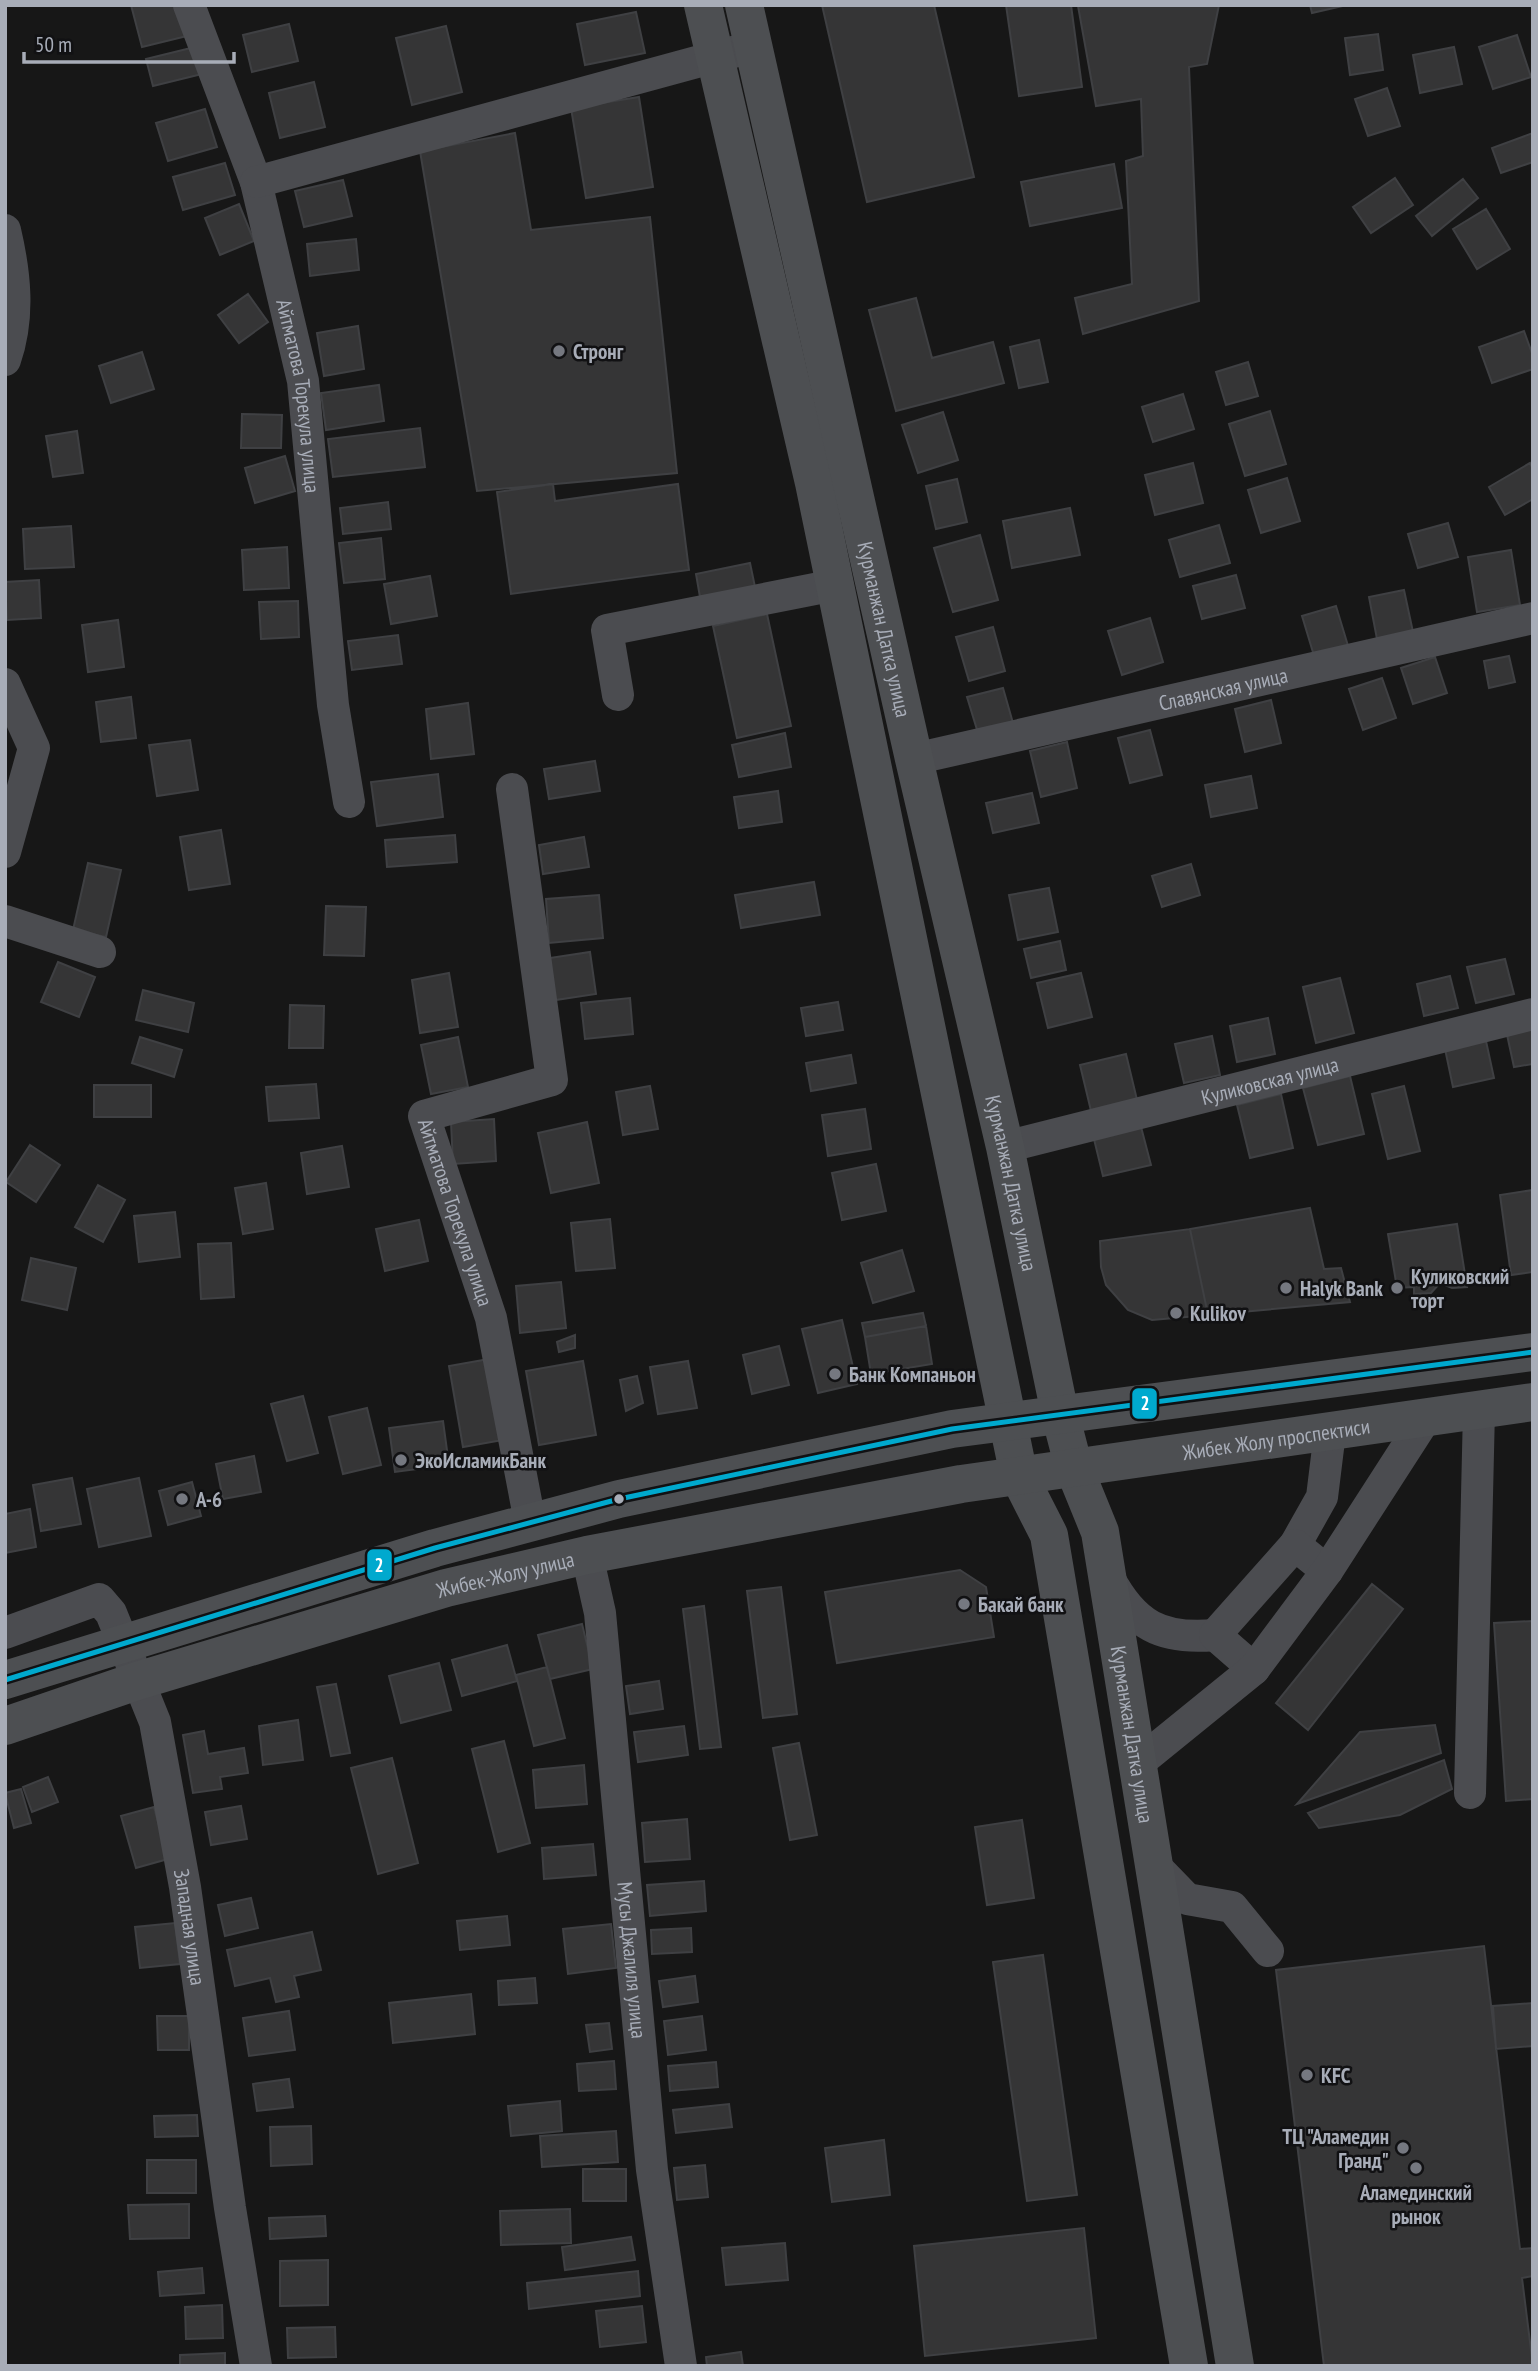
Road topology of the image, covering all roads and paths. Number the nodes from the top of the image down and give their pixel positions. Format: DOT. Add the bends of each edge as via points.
graph roads {
  1 [pos="189,5"];
  2 [pos="703,5"];
  3 [pos="744,5"];
  4 [pos="753,47"];
  5 [pos="716,55"];
  6 [pos="256,182"];
  7 [pos="5,230"];
  8 [pos="5,360"];
  9 [pos="835,585"];
  10 [pos="1533,618"];
  11 [pos="5,684"];
  12 [pos="618,695"];
  13 [pos="914,759"];
  14 [pos="512,789"];
  15 [pos="349,802"];
  16 [pos="5,852"];
  17 [pos="5,921"];
  18 [pos="100,951"];
  19 [pos="1533,1014"];
  20 [pos="1006,1147"];
  21 [pos="1533,1352"];
  22 [pos="1533,1402"];
  23 [pos="1479,1410"];
  24 [pos="1060,1414"];
  25 [pos="1425,1419"];
  26 [pos="1008,1421"];
  27 [pos="1330,1432"];
  28 [pos="1074,1468"];
  29 [pos="1019,1476"];
  30 [pos="530,1522"];
  31 [pos="1295,1545"];
  32 [pos="587,1555"];
  33 [pos="1106,1571"];
  34 [pos="1327,1571"];
  35 [pos="5,1633"];
  36 [pos="1215,1635"];
  37 [pos="120,1642"];
  38 [pos="1254,1669"];
  39 [pos="5,1680"];
  40 [pos="137,1681"];
  41 [pos="5,1726"];
  42 [pos="1137,1764"];
  43 [pos="1470,1793"];
  44 [pos="1154,1865"];
  45 [pos="1268,1951"];
  46 [pos="256,2366"];
  47 [pos="681,2366"];
  48 [pos="1189,2366"];
  49 [pos="1235,2366"];
  1 -- 6 [label="street, Айтматова Торекула улица"];
  2 -- 5 [label="main road, Курманжан Датка улица"];
  3 -- 4 [label="main road, Курманжан Датка улица"];
  4 -- 5 [label="street"];
  4 -- 13 [label="main road, Курманжан Датка улица"];
  5 -- 6 [label="street"];
  5 -- 9 [label="main road, Курманжан Датка улица"];
  6 -- 15 [label="street, Айтматова Торекула улица" via="303,381 333,705"];
  7 -- 8 [label="street" via="15,276 12,341"];
  9 -- 12 [label="street" via="607,630"];
  9 -- 26 [label="main road, Курманжан Датка улица"];
  10 -- 13 [label="street, Славянская улица"];
  11 -- 16 [label="street" via="34,748"];
  13 -- 20 [label="main road, Курманжан Датка улица"];
  14 -- 30 [label="street, Айтматова Торекула улица" via="552,1080 424,1116 491,1318"];
  17 -- 18 [label="street"];
  19 -- 20 [label="street, Куликовская улица"];
  20 -- 24 [label="main road, Курманжан Датка улица"];
  21 -- 24 [label="main road"];
  22 -- 23 [label="main road, Жибек Жолу проспектиси"];
  23 -- 25 [label="main road, Жибек Жолу проспектиси"];
  23 -- 43 [label="street"];
  24 -- 26 [label="main road"];
  24 -- 28 [label="main road, Курманжан Датка улица"];
  25 -- 27 [label="main road, Жибек Жолу проспектиси"];
  25 -- 34 [label="street"];
  26 -- 29 [label="main road, Курманжан Датка улица"];
  26 -- 30 [label="main road, Жибек-Жолу улица" via="619,1499"];
  27 -- 28 [label="main road, Жибек Жолу проспектиси"];
  27 -- 31 [label="street" via="1322,1497"];
  28 -- 29 [label="main road, Жибек Жолу проспектиси"];
  28 -- 33 [label="main road, Курманжан Датка улица" via="1100,1532"];
  29 -- 32 [label="main road, Жибек-Жолу улица"];
  29 -- 48 [label="main road, Курманжан Датка улица" via="1049,1535"];
  30 -- 37 [label="main road, Жибек-Жолу улица"];
  31 -- 34 [label="street"];
  31 -- 36 [label="street"];
  32 -- 40 [label="main road, Жибек-Жолу улица" via="446,1588"];
  32 -- 47 [label="street, Мусы Джалиля улица" via="600,1614 652,2170"];
  33 -- 36 [label="street" via="1118,1594 1146,1626 1168,1634"];
  33 -- 42 [label="main road, Курманжан Датка улица"];
  34 -- 38 [label="street"];
  35 -- 37 [label="street, Западная улица" via="99,1600 111,1612"];
  36 -- 38 [label="street"];
  37 -- 39 [label="main road, Жибек-Жолу улица"];
  37 -- 40 [label="street, Западная улица"];
  38 -- 42 [label="street"];
  40 -- 41 [label="main road, Жибек-Жолу улица"];
  40 -- 46 [label="street, Западная улица" via="155,1722 185,1887"];
  42 -- 44 [label="main road, Курманжан Датка улица"];
  44 -- 45 [label="street" via="1187,1899 1232,1907"];
  44 -- 49 [label="main road, Курманжан Датка улица"];
}
